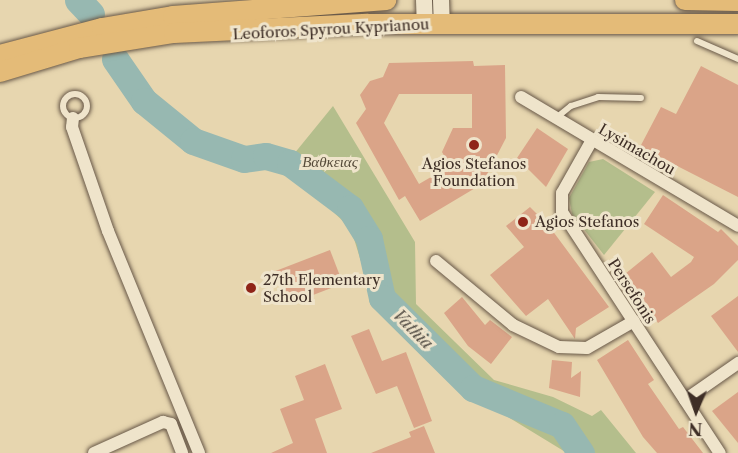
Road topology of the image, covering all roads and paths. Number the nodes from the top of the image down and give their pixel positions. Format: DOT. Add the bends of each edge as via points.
graph roads {
  1 [pos="386,0"];
  2 [pos="424,0"];
  3 [pos="441,0"];
  4 [pos="685,0"];
  5 [pos="738,1"];
  6 [pos="434,24"];
  7 [pos="738,24"];
  8 [pos="697,41"];
  9 [pos="0,55"];
  10 [pos="738,59"];
  11 [pos="0,72"];
  12 [pos="521,97"];
  13 [pos="641,98"];
  14 [pos="74,118"];
  15 [pos="556,118"];
  16 [pos="592,140"];
  17 [pos="738,226"];
  18 [pos="436,261"];
  19 [pos="634,321"];
  20 [pos="738,363"];
  21 [pos="685,400"];
  22 [pos="94,453"];
  23 [pos="182,453"];
  24 [pos="199,453"];
  25 [pos="720,453"];
  1 -- 9 [label="main road, Leoforos Spyrou Kyprianou" via="173,16"];
  2 -- 6 [label="street"];
  3 -- 6 [label="street"];
  4 -- 5 [label="main road"];
  6 -- 7 [label="main road, Leoforos Spyrou Kyprianou"];
  6 -- 11 [label="main road, Leoforos Spyrou Kyprianou" via="142,35"];
  8 -- 10 [label="lane"];
  12 -- 15 [label="street, Lysimachou"];
  13 -- 15 [label="lane" via="598,97 571,106"];
  14 -- 24 [label="street" via="72,127 108,231"];
  15 -- 16 [label="street, Lysimachou"];
  16 -- 17 [label="street, Lysimachou"];
  16 -- 19 [label="street, Persefonis" via="562,193 562,212"];
  18 -- 19 [label="street" via="513,325 559,348 587,348"];
  19 -- 21 [label="street, Persefonis"];
  20 -- 21 [label="street"];
  21 -- 25 [label="street, Persefonis"];
  22 -- 23 [label="street" via="163,422 171,424"];
}
